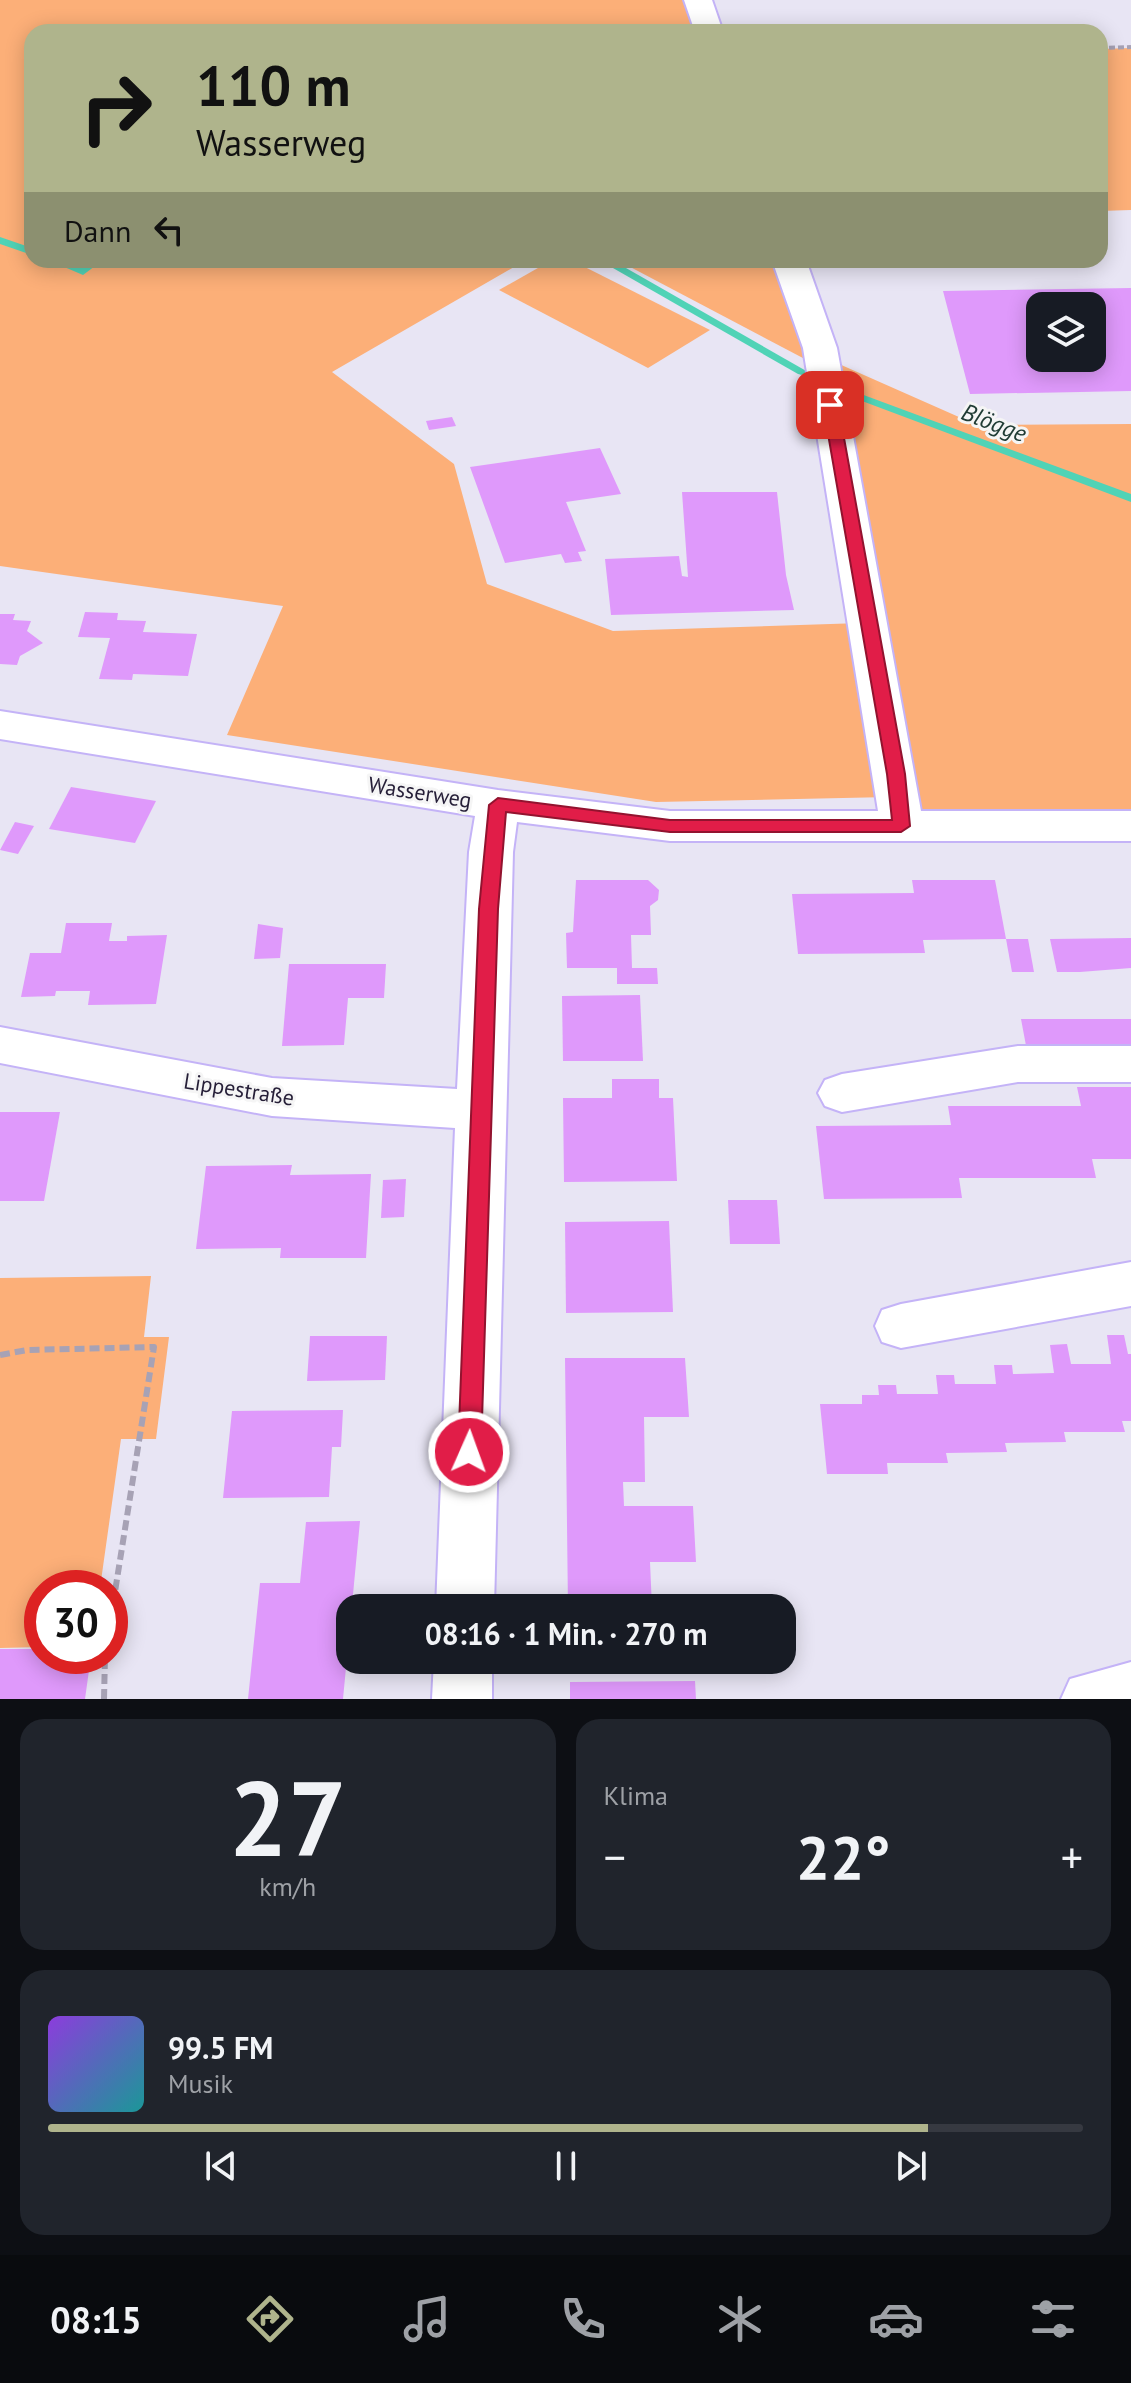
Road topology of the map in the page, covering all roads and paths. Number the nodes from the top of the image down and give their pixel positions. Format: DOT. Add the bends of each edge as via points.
graph roads {
  1 [pos="698,0"];
  2 [pos="706,24"];
  3 [pos="1131,47"];
  4 [pos="1108,48"];
  5 [pos="792,268"];
  6 [pos="0,725"];
  7 [pos="498,805"];
  8 [pos="901,826"];
  9 [pos="1131,826"];
  10 [pos="0,1045"];
  11 [pos="1131,1064"];
  12 [pos="842,1093"];
  13 [pos="480,1110"];
  14 [pos="1131,1284"];
  15 [pos="901,1326"];
  16 [pos="0,1355"];
  17 [pos="118,1570"];
  18 [pos="465,1594"];
  19 [pos="103,1674"];
  20 [pos="463,1674"];
  21 [pos="1131,1690"];
  22 [pos="104,1699"];
  23 [pos="462,1699"];
  24 [pos="1091,1699"];
  1 -- 2 [label="street"];
  3 -- 4 [label="path"];
  5 -- 8 [label="street" via="820,348"];
  6 -- 7 [label="street, Wasserweg"];
  7 -- 8 [label="street, Wasserweg" via="670,826"];
  7 -- 13 [label="street" via="491,852"];
  8 -- 9 [label="street, Wasserweg"];
  10 -- 13 [label="street, Lippestraße" via="272,1097"];
  11 -- 12 [label="street" via="1018,1064"];
  13 -- 18 [label="street"];
  14 -- 15 [label="street"];
  16 -- 17 [label="path" via="154,1347"];
  19 -- 22 [label="path"];
  20 -- 23 [label="street"];
  21 -- 24 [label="street"];
}
